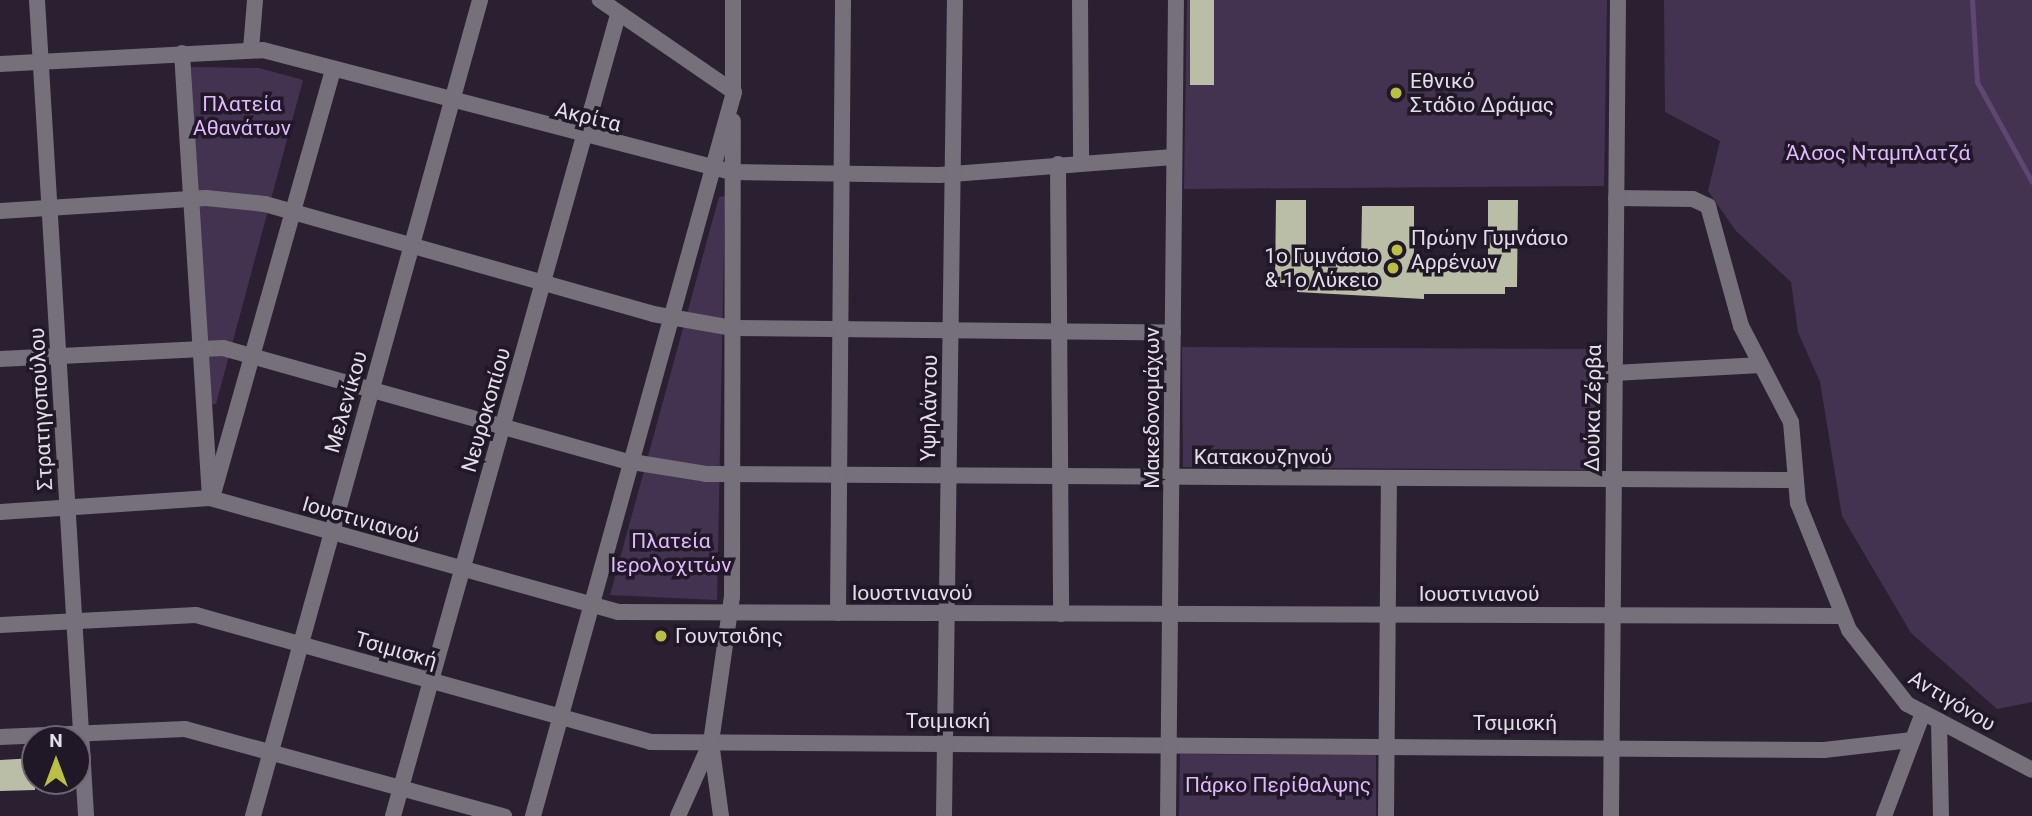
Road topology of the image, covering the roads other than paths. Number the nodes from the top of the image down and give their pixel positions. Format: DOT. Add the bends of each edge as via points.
graph roads {
  1 [pos="37,0"];
  2 [pos="256,0"];
  3 [pos="480,0"];
  4 [pos="600,0"];
  5 [pos="733,0"];
  6 [pos="843,0"];
  7 [pos="955,0"];
  8 [pos="1080,0"];
  9 [pos="1176,0"];
  10 [pos="1618,0"];
  11 [pos="618,15"];
  12 [pos="251,49"];
  13 [pos="182,53"];
  14 [pos="40,61"];
  15 [pos="0,64"];
  16 [pos="333,71"];
  17 [pos="734,92"];
  18 [pos="451,102"];
  19 [pos="584,138"];
  20 [pos="1173,158"];
  21 [pos="1081,163"];
  22 [pos="1058,164"];
  23 [pos="714,170"];
  24 [pos="732,172"];
  25 [pos="953,172"];
  26 [pos="841,173"];
  27 [pos="1616,198"];
  28 [pos="189,199"];
  29 [pos="49,208"];
  30 [pos="0,211"];
  31 [pos="295,211"];
  32 [pos="411,246"];
  33 [pos="543,283"];
  34 [pos="674,320"];
  35 [pos="732,328"];
  36 [pos="840,330"];
  37 [pos="951,331"];
  38 [pos="1059,333"];
  39 [pos="1173,333"];
  40 [pos="199,347"];
  41 [pos="254,355"];
  42 [pos="58,356"];
  43 [pos="0,359"];
  44 [pos="1761,365"];
  45 [pos="1614,373"];
  46 [pos="372,389"];
  47 [pos="503,426"];
  48 [pos="632,463"];
  49 [pos="732,475"];
  50 [pos="839,476"];
  51 [pos="949,477"];
  52 [pos="1060,477"];
  53 [pos="1172,477"];
  54 [pos="1389,478"];
  55 [pos="1614,480"];
  56 [pos="1794,480"];
  57 [pos="210,498"];
  58 [pos="68,507"];
  59 [pos="0,512"];
  60 [pos="331,533"];
  61 [pos="462,571"];
  62 [pos="592,609"];
  63 [pos="730,613"];
  64 [pos="838,613"];
  65 [pos="947,614"];
  66 [pos="1061,614"];
  67 [pos="1171,615"];
  68 [pos="1388,615"];
  69 [pos="1612,615"];
  70 [pos="1841,616"];
  71 [pos="74,620"];
  72 [pos="0,625"];
  73 [pos="300,646"];
  74 [pos="431,682"];
  75 [pos="1923,713"];
  76 [pos="561,719"];
  77 [pos="1940,721"];
  78 [pos="81,725"];
  79 [pos="91,732"];
  80 [pos="21,736"];
  81 [pos="0,737"];
  82 [pos="1912,740"];
  83 [pos="711,741"];
  84 [pos="945,742"];
  85 [pos="1169,743"];
  86 [pos="1386,743"];
  87 [pos="1611,748"];
  88 [pos="271,751"];
  89 [pos="2032,771"];
  90 [pos="401,787"];
  91 [pos="85,795"];
  92 [pos="86,816"];
  93 [pos="253,816"];
  94 [pos="393,816"];
  95 [pos="504,816"];
  96 [pos="533,816"];
  97 [pos="678,816"];
  98 [pos="721,816"];
  99 [pos="944,816"];
  100 [pos="1168,816"];
  101 [pos="1386,816"];
  102 [pos="1611,816"];
  103 [pos="1884,816"];
  104 [pos="1941,816"];
  1 -- 14 [label="street, Στρατηγοπούλου"];
  2 -- 12 [label="street"];
  3 -- 18 [label="street, Μελενίκου"];
  4 -- 11 [label="street"];
  5 -- 17 [label="street"];
  6 -- 26 [label="street"];
  7 -- 25 [label="street, Υψηλάντου"];
  8 -- 21 [label="street"];
  9 -- 20 [label="street, Μακεδονομάχων"];
  10 -- 27 [label="street, Δούκα Ζέρβα"];
  11 -- 17 [label="street"];
  11 -- 19 [label="street, Νευροκοπίου"];
  12 -- 13 [label="street, Ακρίτα"];
  12 -- 16 [label="street, Ακρίτα"];
  13 -- 14 [label="street, Ακρίτα"];
  13 -- 28 [label="street"];
  14 -- 15 [label="street, Ακρίτα"];
  14 -- 29 [label="street, Στρατηγοπούλου"];
  16 -- 18 [label="street, Ακρίτα"];
  16 -- 31 [label="street"];
  17 -- 23 [label="street"];
  17 -- 24 [label="street"];
  18 -- 19 [label="street, Ακρίτα"];
  18 -- 32 [label="street, Μελενίκου"];
  19 -- 23 [label="street, Ακρίτα"];
  19 -- 33 [label="street, Νευροκοπίου"];
  20 -- 21 [label="street, Ακρίτα"];
  20 -- 39 [label="street, Μακεδονομάχων"];
  21 -- 22 [label="street, Ακρίτα"];
  22 -- 25 [label="street, Ακρίτα"];
  22 -- 38 [label="street"];
  23 -- 24 [label="street, Ακρίτα"];
  23 -- 34 [label="street"];
  24 -- 26 [label="street, Ακρίτα"];
  24 -- 35 [label="street"];
  25 -- 26 [label="street, Ακρίτα"];
  25 -- 37 [label="street, Υψηλάντου"];
  26 -- 36 [label="street"];
  27 -- 44 [label="street, Αντιγόνου" via="1693,199 1708,206 1733,304"];
  27 -- 45 [label="street, Δούκα Ζέρβα"];
  28 -- 29 [label="street"];
  28 -- 31 [label="street"];
  28 -- 40 [label="street"];
  29 -- 30 [label="street"];
  29 -- 42 [label="street, Στρατηγοπούλου"];
  31 -- 32 [label="street"];
  31 -- 41 [label="street"];
  32 -- 33 [label="street"];
  32 -- 46 [label="street, Μελενίκου"];
  33 -- 34 [label="street"];
  33 -- 47 [label="street, Νευροκοπίου"];
  34 -- 35 [label="street"];
  34 -- 48 [label="street"];
  35 -- 36 [label="street"];
  35 -- 49 [label="street"];
  36 -- 37 [label="street"];
  36 -- 50 [label="street"];
  37 -- 38 [label="street"];
  37 -- 51 [label="street, Υψηλάντου"];
  38 -- 39 [label="street"];
  38 -- 52 [label="street"];
  39 -- 53 [label="street, Μακεδονομάχων"];
  40 -- 41 [label="street, Κατακουζηνού"];
  40 -- 42 [label="street, Κατακουζηνού"];
  40 -- 57 [label="street"];
  41 -- 46 [label="street, Κατακουζηνού"];
  41 -- 57 [label="street"];
  42 -- 43 [label="street, Κατακουζηνού"];
  42 -- 58 [label="street, Στρατηγοπούλου"];
  44 -- 45 [label="street"];
  44 -- 56 [label="street, Αντιγόνου" via="1793,430"];
  45 -- 55 [label="street, Δούκα Ζέρβα"];
  46 -- 47 [label="street, Κατακουζηνού"];
  46 -- 60 [label="street, Μελενίκου"];
  47 -- 48 [label="street, Κατακουζηνού"];
  47 -- 61 [label="street, Νευροκοπίου"];
  48 -- 49 [label="street, Κατακουζηνού"];
  48 -- 62 [label="street"];
  49 -- 50 [label="street, Κατακουζηνού"];
  49 -- 63 [label="street"];
  50 -- 51 [label="street, Κατακουζηνού"];
  50 -- 64 [label="street"];
  51 -- 52 [label="street, Κατακουζηνού"];
  51 -- 65 [label="street, Υψηλάντου"];
  52 -- 53 [label="street, Κατακουζηνού"];
  52 -- 66 [label="street"];
  53 -- 54 [label="street, Κατακουζηνού"];
  53 -- 67 [label="street, Μακεδονομάχων"];
  54 -- 55 [label="street, Κατακουζηνού"];
  54 -- 68 [label="street"];
  55 -- 56 [label="street, Κατακουζηνού"];
  55 -- 69 [label="street, Δούκα Ζέρβα"];
  56 -- 70 [label="street, Αντιγόνου" via="1807,533"];
  57 -- 58 [label="street, Ιουστινιανού"];
  57 -- 60 [label="street, Ιουστινιανού"];
  58 -- 59 [label="street, Ιουστινιανού"];
  58 -- 71 [label="street, Στρατηγοπούλου"];
  60 -- 61 [label="street, Ιουστινιανού"];
  60 -- 73 [label="street, Μελενίκου"];
  61 -- 62 [label="street, Ιουστινιανού"];
  61 -- 74 [label="street, Νευροκοπίου"];
  62 -- 63 [label="street, Ιουστινιανού"];
  62 -- 76 [label="street"];
  63 -- 64 [label="street, Ιουστινιανού"];
  63 -- 83 [label="street"];
  64 -- 65 [label="street, Ιουστινιανού"];
  65 -- 66 [label="street, Ιουστινιανού"];
  65 -- 84 [label="street, Υψηλάντου"];
  66 -- 67 [label="street, Ιουστινιανού"];
  67 -- 68 [label="street, Ιουστινιανού"];
  67 -- 85 [label="street, Μακεδονομάχων"];
  68 -- 69 [label="street, Ιουστινιανού"];
  68 -- 86 [label="street"];
  69 -- 70 [label="street, Ιουστινιανού"];
  69 -- 87 [label="street, Δούκα Ζέρβα"];
  70 -- 75 [label="street, Αντιγόνου" via="1887,684"];
  71 -- 72 [label="street, Τσιμισκή"];
  71 -- 73 [label="street, Τσιμισκή" via="191,614"];
  71 -- 78 [label="street, Στρατηγοπούλου"];
  73 -- 74 [label="street, Τσιμισκή"];
  73 -- 88 [label="street, Μελενίκου"];
  74 -- 76 [label="street, Τσιμισκή"];
  74 -- 90 [label="street, Νευροκοπίου"];
  75 -- 77 [label="street, Αντιγόνου"];
  75 -- 82 [label="street"];
  76 -- 83 [label="street, Τσιμισκή" via="644,741"];
  76 -- 96 [label="street"];
  77 -- 89 [label="street, Αντιγόνου"];
  77 -- 104 [label="street"];
  79 -- 88 [label="street" via="185,729"];
  80 -- 81 [label="street"];
  82 -- 87 [label="street, Τσιμισκή" via="1824,750"];
  82 -- 103 [label="street"];
  83 -- 84 [label="street, Τσιμισκή"];
  83 -- 97 [label="street"];
  83 -- 98 [label="street"];
  84 -- 85 [label="street, Τσιμισκή"];
  84 -- 99 [label="street, Υψηλάντου"];
  85 -- 86 [label="street, Τσιμισκή"];
  85 -- 100 [label="street, Μακεδονομάχων"];
  86 -- 87 [label="street, Τσιμισκή"];
  86 -- 101 [label="street"];
  87 -- 102 [label="street, Δούκα Ζέρβα"];
  88 -- 90 [label="street"];
  88 -- 93 [label="street, Μελενίκου"];
  90 -- 94 [label="street, Νευροκοπίου"];
  90 -- 95 [label="street"];
  91 -- 92 [label="street, Στρατηγοπούλου"];
}
